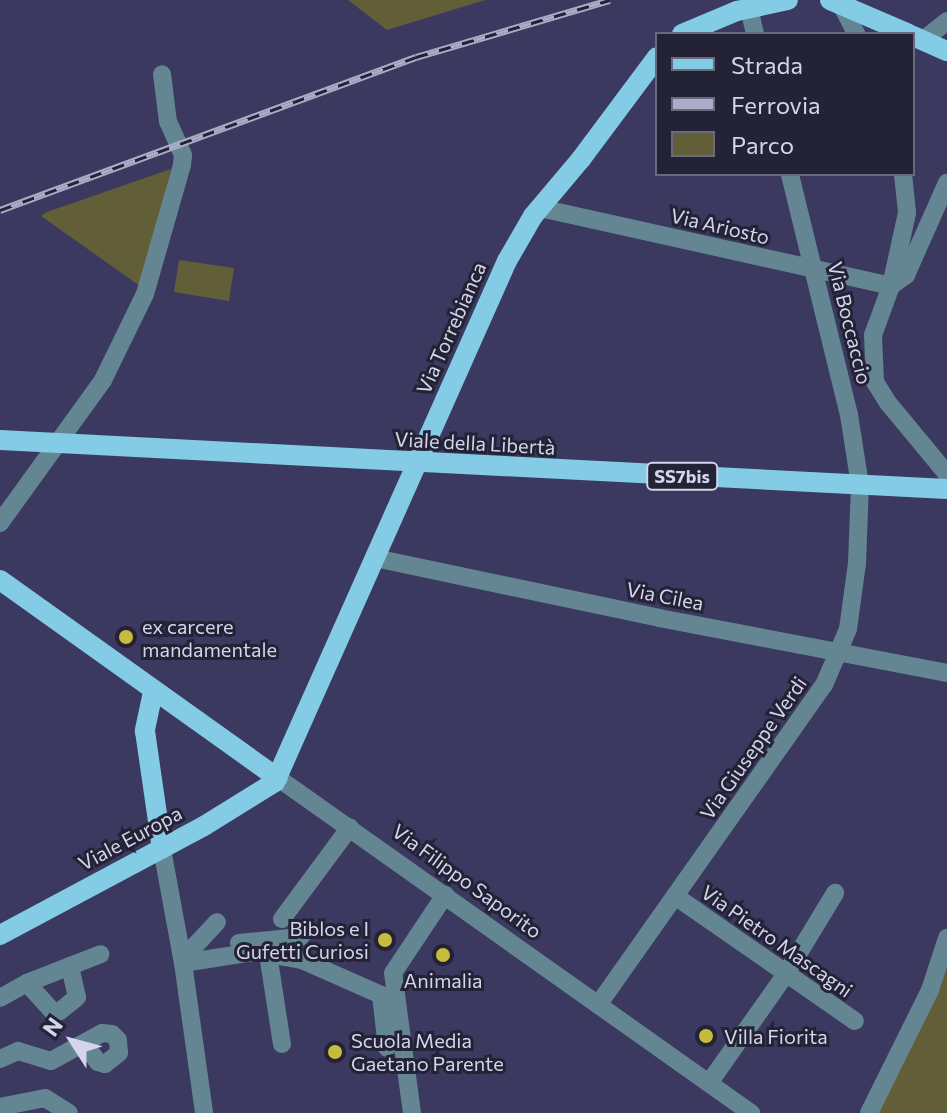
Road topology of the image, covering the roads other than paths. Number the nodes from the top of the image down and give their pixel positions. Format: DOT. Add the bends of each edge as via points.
graph roads {
  1 [pos="788,0"];
  2 [pos="835,1"];
  3 [pos="740,6"];
  4 [pos="947,21"];
  5 [pos="686,32"];
  6 [pos="754,32"];
  7 [pos="855,32"];
  8 [pos="904,32"];
  9 [pos="915,37"];
  10 [pos="947,51"];
  11 [pos="655,60"];
  12 [pos="162,74"];
  13 [pos="791,176"];
  14 [pos="903,176"];
  15 [pos="947,183"];
  16 [pos="540,208"];
  17 [pos="814,269"];
  18 [pos="891,286"];
  19 [pos="0,440"];
  20 [pos="58,444"];
  21 [pos="417,464"];
  22 [pos="947,474"];
  23 [pos="860,485"];
  24 [pos="947,489"];
  25 [pos="0,523"];
  26 [pos="375,558"];
  27 [pos="0,580"];
  28 [pos="841,652"];
  29 [pos="947,673"];
  30 [pos="153,692"];
  31 [pos="278,778"];
  32 [pos="350,827"];
  33 [pos="162,849"];
  34 [pos="835,893"];
  35 [pos="445,895"];
  36 [pos="675,896"];
  37 [pos="282,919"];
  38 [pos="217,922"];
  39 [pos="306,930"];
  40 [pos="0,935"];
  41 [pos="947,938"];
  42 [pos="101,954"];
  43 [pos="268,954"];
  44 [pos="185,955"];
  45 [pos="70,966"];
  46 [pos="786,974"];
  47 [pos="27,983"];
  48 [pos="0,998"];
  49 [pos="598,1005"];
  50 [pos="855,1021"];
  51 [pos="282,1044"];
  52 [pos="85,1045"];
  53 [pos="387,1048"];
  54 [pos="0,1059"];
  55 [pos="709,1083"];
  56 [pos="0,1107"];
  57 [pos="69,1113"];
  58 [pos="204,1113"];
  59 [pos="412,1113"];
  60 [pos="751,1113"];
  61 [pos="869,1113"];
  1 -- 3 [label="main road"];
  2 -- 7 [label="street"];
  2 -- 8 [label="main road"];
  3 -- 5 [label="main road"];
  3 -- 6 [label="street"];
  4 -- 9 [label="street"];
  9 -- 10 [label="main road"];
  11 -- 16 [label="main road, Via Torrebianca"];
  12 -- 20 [label="street" via="168,122 183,155 182,165 145,294 103,380"];
  13 -- 17 [label="street, Via Boccaccio"];
  14 -- 18 [label="street" via="907,213"];
  15 -- 18 [label="street" via="906,275"];
  16 -- 17 [label="street, Via Ariosto"];
  16 -- 21 [label="main road, Via Torrebianca" via="507,261"];
  17 -- 18 [label="street, Via Ariosto"];
  17 -- 23 [label="street, Via Boccaccio"];
  18 -- 22 [label="street" via="873,335 875,382"];
  19 -- 20 [label="main road, Viale della Libertà / SS7bis"];
  20 -- 21 [label="main road, Viale della Libertà / SS7bis"];
  20 -- 25 [label="street"];
  21 -- 23 [label="main road, Viale della Libertà / SS7bis"];
  21 -- 26 [label="main road, Via Torrebianca"];
  23 -- 24 [label="main road, Viale della Libertà / SS7bis"];
  23 -- 28 [label="street, Via Giuseppe Verdi" via="857,563"];
  26 -- 28 [label="street, Via Cilea"];
  26 -- 31 [label="main road, Via Torrebianca"];
  27 -- 30 [label="main road, Via Filippo Saporito"];
  28 -- 29 [label="street, Via Cilea"];
  28 -- 36 [label="street, Via Giuseppe Verdi" via="824,685"];
  30 -- 31 [label="main road, Via Filippo Saporito"];
  30 -- 33 [label="main road" via="145,731"];
  31 -- 32 [label="street, Via Filippo Saporito"];
  31 -- 33 [label="main road, Viale Europa" via="268,790"];
  32 -- 35 [label="street, Via Filippo Saporito"];
  32 -- 37 [label="street"];
  33 -- 40 [label="main road, Viale Europa"];
  33 -- 44 [label="street"];
  34 -- 46 [label="street"];
  35 -- 49 [label="street, Via Filippo Saporito"];
  35 -- 59 [label="street" via="393,973"];
  36 -- 46 [label="street, Via Pietro Mascagni"];
  36 -- 49 [label="street, Via Giuseppe Verdi"];
  38 -- 44 [label="street"];
  39 -- 44 [label="street" via="300,937"];
  41 -- 61 [label="street" via="930,990"];
  42 -- 45 [label="street"];
  43 -- 44 [label="street"];
  43 -- 51 [label="street"];
  43 -- 53 [label="street" via="302,960 381,995"];
  44 -- 58 [label="street"];
  45 -- 47 [label="street"];
  45 -- 47 [label="street" via="77,997 60,1011 54,1013"];
  46 -- 50 [label="street, Via Pietro Mascagni"];
  46 -- 55 [label="street"];
  47 -- 48 [label="street"];
  49 -- 55 [label="street, Via Filippo Saporito"];
  52 -- 54 [label="street" via="51,1061 18,1051"];
  55 -- 60 [label="street, Via Filippo Saporito"];
  56 -- 57 [label="street" via="45,1098"];
}
